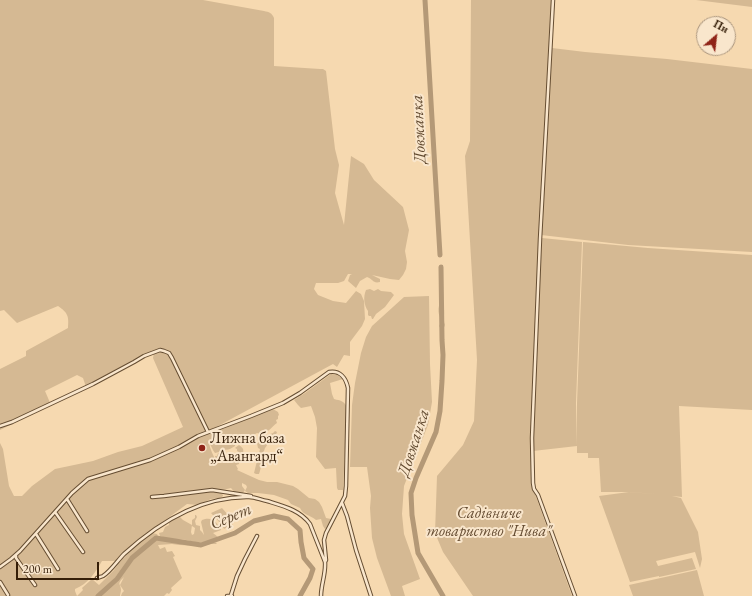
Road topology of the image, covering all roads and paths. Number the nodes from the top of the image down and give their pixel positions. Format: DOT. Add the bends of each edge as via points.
graph roads {
  1 [pos="553,0"];
  2 [pos="0,426"];
  3 [pos="208,432"];
  4 [pos="152,496"];
  5 [pos="255,498"];
  6 [pos="66,499"];
  7 [pos="342,502"];
  8 [pos="55,512"];
  9 [pos="87,531"];
  10 [pos="36,534"];
  11 [pos="257,536"];
  12 [pos="82,552"];
  13 [pos="16,555"];
  14 [pos="325,562"];
  15 [pos="0,567"];
  16 [pos="58,569"];
  17 [pos="97,578"];
  18 [pos="0,582"];
  19 [pos="35,585"];
  20 [pos="8,595"];
  21 [pos="227,596"];
  22 [pos="232,596"];
  23 [pos="321,596"];
  24 [pos="371,596"];
  25 [pos="575,596"];
  1 -- 25 [label="street" via="540,239 532,480"];
  2 -- 3 [label="street" via="160,350 172,358"];
  3 -- 6 [label="street" via="150,460 90,478"];
  3 -- 7 [label="street" via="287,400 329,372 338,373 346,381 348,394 346,486"];
  4 -- 5 [label="street" via="212,490"];
  5 -- 14 [label="street" via="288,508 304,518 310,524"];
  5 -- 17 [label="street" via="218,500 180,514 152,531 103,576"];
  6 -- 8 [label="street"];
  6 -- 9 [label="street"];
  7 -- 14 [label="street" via="324,540"];
  7 -- 24 [label="street"];
  8 -- 10 [label="street"];
  8 -- 12 [label="street"];
  10 -- 13 [label="street"];
  10 -- 16 [label="street"];
  11 -- 22 [label="street" via="237,576"];
  13 -- 15 [label="street"];
  13 -- 19 [label="street"];
  14 -- 23 [label="street"];
  18 -- 20 [label="street"];
  21 -- 22 [label="street"];
}
